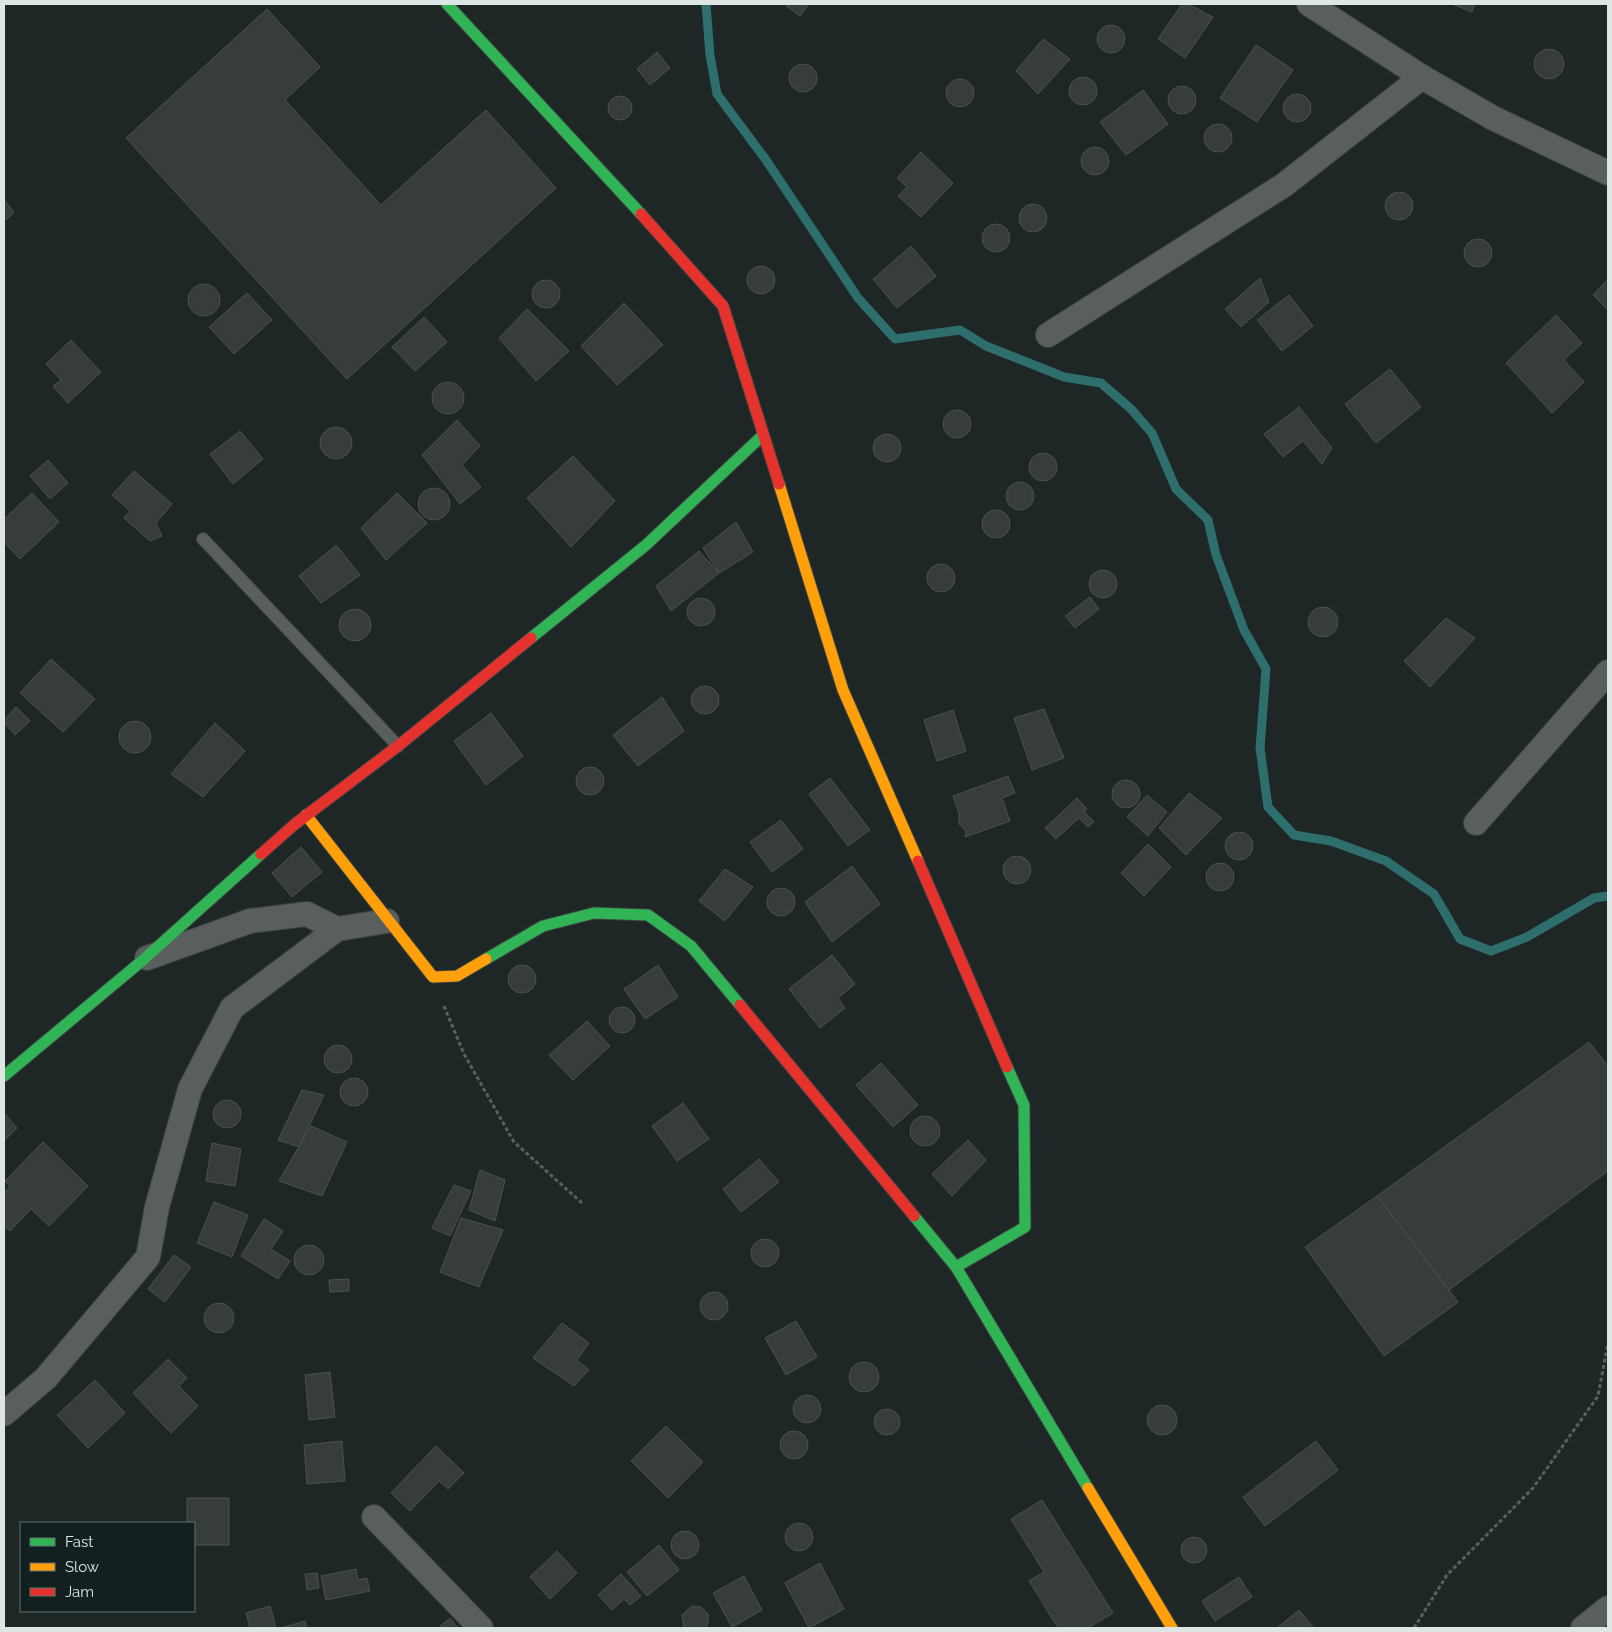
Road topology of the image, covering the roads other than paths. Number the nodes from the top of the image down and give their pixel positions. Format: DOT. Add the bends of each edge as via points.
graph roads {
  1 [pos="447,4"];
  2 [pos="1309,4"];
  3 [pos="1422,76"];
  4 [pos="1608,173"];
  5 [pos="1048,335"];
  6 [pos="763,435"];
  7 [pos="203,539"];
  8 [pos="1608,672"];
  9 [pos="398,746"];
  10 [pos="306,815"];
  11 [pos="1476,823"];
  12 [pos="387,921"];
  13 [pos="338,929"];
  14 [pos="144,960"];
  15 [pos="4,1076"];
  16 [pos="956,1267"];
  17 [pos="4,1414"];
  18 [pos="374,1517"];
  19 [pos="1608,1608"];
  20 [pos="481,1628"];
  21 [pos="1172,1628"];
  22 [pos="1583,1628"];
  1 -- 6 [label="street" via="590,156 722,306"];
  2 -- 3 [label="street"];
  3 -- 4 [label="street" via="1493,118"];
  3 -- 5 [label="street" via="1284,185"];
  6 -- 9 [label="street" via="646,545"];
  6 -- 16 [label="street" via="843,690 1024,1106 1024,1227"];
  7 -- 9 [label="lane"];
  8 -- 11 [label="street"];
  9 -- 10 [label="street"];
  10 -- 12 [label="street"];
  10 -- 14 [label="street"];
  12 -- 13 [label="street"];
  12 -- 16 [label="street" via="432,977 457,976 543,926 594,913 648,915 691,946"];
  13 -- 14 [label="street" via="307,914 250,921"];
  13 -- 17 [label="street" via="232,1008 190,1089 157,1207 148,1257 46,1378"];
  14 -- 15 [label="street"];
  16 -- 21 [label="street"];
  18 -- 20 [label="street"];
  19 -- 22 [label="street"];
}
